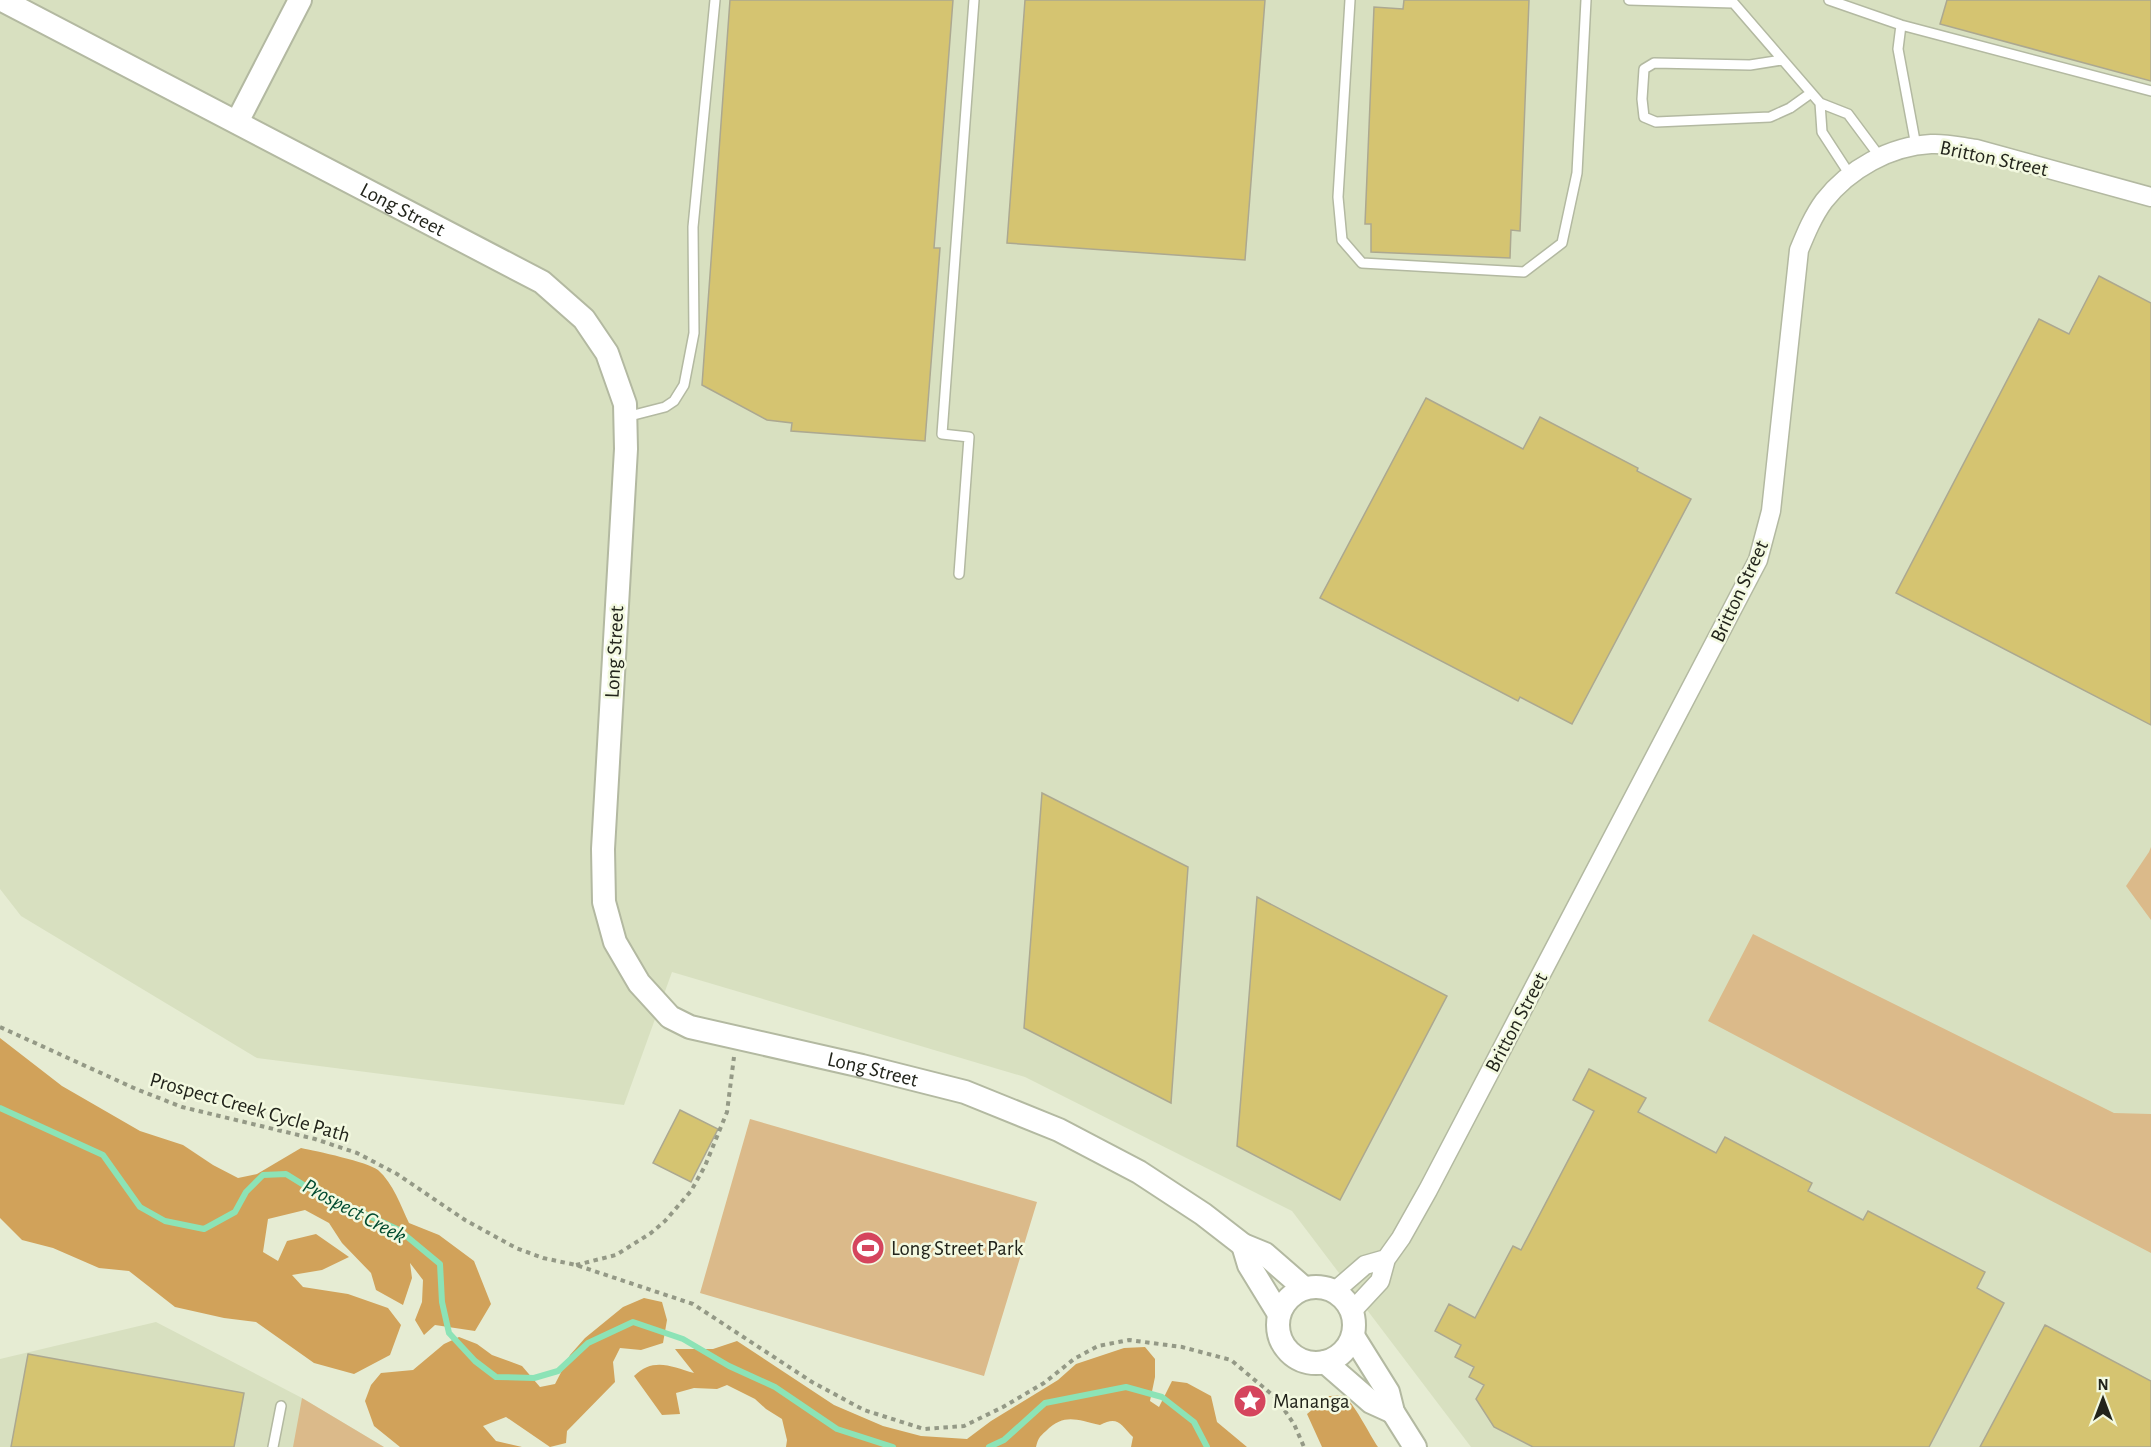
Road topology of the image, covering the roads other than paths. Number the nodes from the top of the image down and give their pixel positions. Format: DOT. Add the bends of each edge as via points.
graph roads {
  1 [pos="2,0"];
  2 [pos="300,0"];
  3 [pos="715,0"];
  4 [pos="974,0"];
  5 [pos="1350,0"];
  6 [pos="1586,0"];
  7 [pos="1629,0"];
  8 [pos="1829,0"];
  9 [pos="1732,2"];
  10 [pos="1901,25"];
  11 [pos="1782,60"];
  12 [pos="2151,91"];
  13 [pos="1811,93"];
  14 [pos="1820,104"];
  15 [pos="237,122"];
  16 [pos="1916,146"];
  17 [pos="1880,157"];
  18 [pos="1850,175"];
  19 [pos="2151,197"];
  20 [pos="625,417"];
  21 [pos="959,574"];
  22 [pos="1243,1245"];
  23 [pos="1386,1259"];
  24 [pos="1304,1288"];
  25 [pos="1335,1290"];
  26 [pos="1353,1310"];
  27 [pos="1279,1314"];
  28 [pos="1353,1336"];
  29 [pos="1325,1362"];
  30 [pos="280,1406"];
  31 [pos="1393,1412"];
  32 [pos="273,1447"];
  33 [pos="1415,1447"];
  1 -- 15 [label="street, Long Street"];
  2 -- 15 [label="street"];
  3 -- 20 [label="lane" via="693,227 694,333 684,385 674,401 664,407"];
  4 -- 21 [label="lane" via="942,434 969,436"];
  5 -- 6 [label="lane" via="1338,197 1342,240 1362,264 1524,272 1562,243 1577,173"];
  7 -- 9 [label="lane"];
  8 -- 10 [label="lane"];
  9 -- 11 [label="lane"];
  10 -- 12 [label="lane"];
  10 -- 16 [label="lane" via="1898,49"];
  11 -- 13 [label="lane"];
  11 -- 13 [label="lane" via="1750,65 1654,63 1644,69 1644,117 1656,122 1770,117"];
  13 -- 14 [label="lane"];
  14 -- 17 [label="lane" via="1848,114"];
  14 -- 18 [label="lane" via="1822,132"];
  15 -- 20 [label="street, Long Street" via="542,282 585,319 606,353 625,404"];
  16 -- 17 [label="street, Britton Street"];
  16 -- 19 [label="street, Britton Street" via="1976,149"];
  17 -- 18 [label="street, Britton Street"];
  18 -- 23 [label="street, Britton Street" via="1824,201 1799,250 1772,511 1758,560 1428,1190"];
  20 -- 22 [label="street, Long Street" via="603,849 604,902 615,942 639,983 670,1017 690,1027 965,1092 1059,1131 1139,1172"];
  22 -- 24 [label="street, Long Street" via="1265,1254"];
  22 -- 27 [label="street" via="1249,1265"];
  23 -- 25 [label="street" via="1365,1266"];
  23 -- 26 [label="street, Britton Street" via="1380,1281"];
  24 -- 25 [label="street"];
  24 -- 27 [label="street" via="1284,1303"];
  25 -- 26 [label="street"];
  26 -- 28 [label="street"];
  27 -- 29 [label="street" via="1281,1340 1288,1351 1312,1363"];
  28 -- 29 [label="street" via="1347,1348"];
  28 -- 31 [label="street" via="1388,1392"];
  29 -- 31 [label="street" via="1371,1402"];
  30 -- 32 [label="lane"];
  31 -- 33 [label="street"];
}
